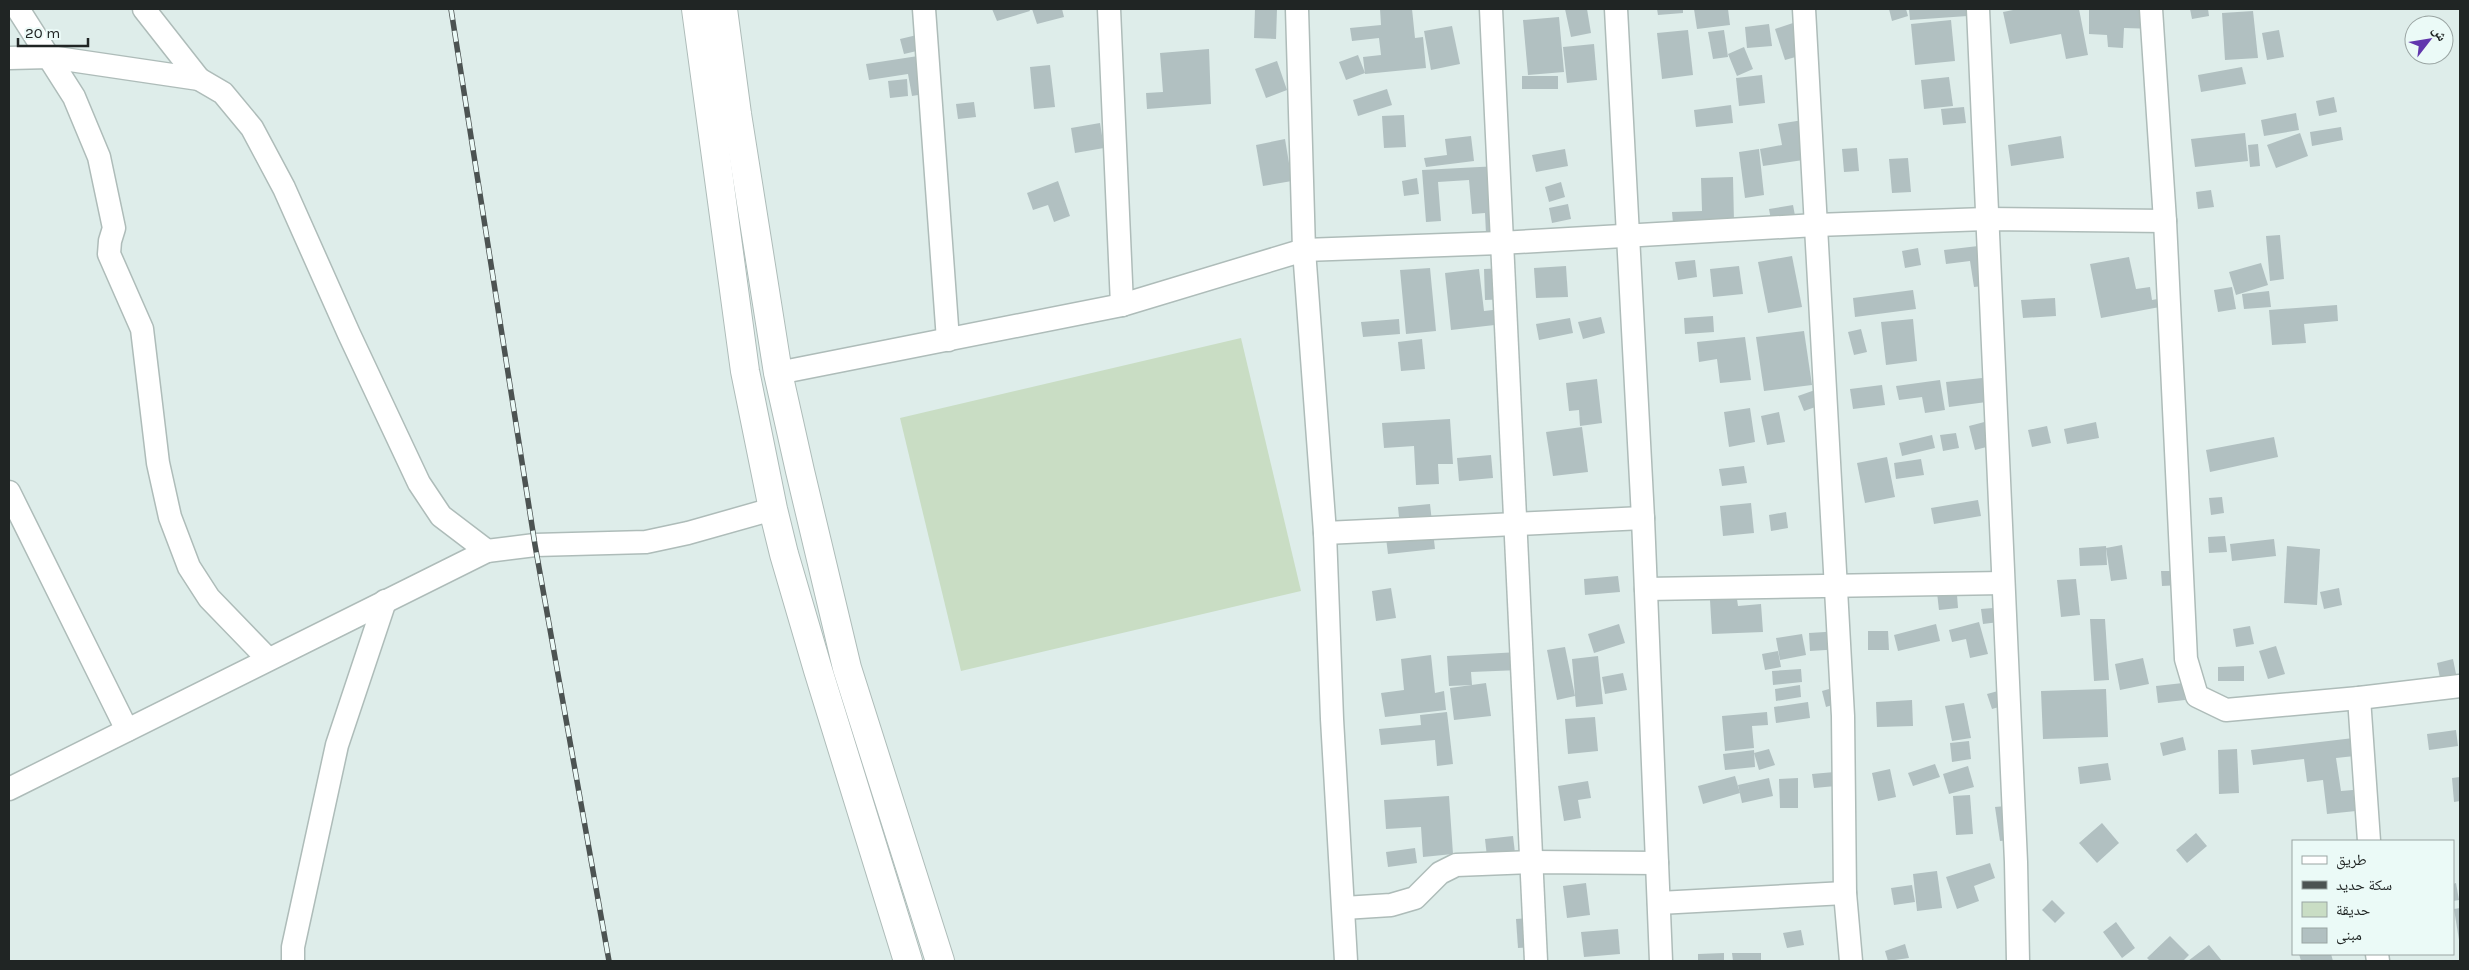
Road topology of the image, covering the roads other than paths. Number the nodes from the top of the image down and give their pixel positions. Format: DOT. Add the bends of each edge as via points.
graph roads {
  1 [pos="18,9"];
  2 [pos="144,9"];
  3 [pos="696,9"];
  4 [pos="723,9"];
  5 [pos="924,9"];
  6 [pos="1109,9"];
  7 [pos="1297,9"];
  8 [pos="1490,9"];
  9 [pos="1616,9"];
  10 [pos="1804,9"];
  11 [pos="1978,9"];
  12 [pos="2151,9"];
  13 [pos="50,57"];
  14 [pos="9,58"];
  15 [pos="198,79"];
  16 [pos="1986,219"];
  17 [pos="2165,221"];
  18 [pos="1816,225"];
  19 [pos="1628,236"];
  20 [pos="1500,243"];
  21 [pos="1304,250"];
  22 [pos="1122,305"];
  23 [pos="948,340"];
  24 [pos="778,373"];
  25 [pos="9,492"];
  26 [pos="774,509"];
  27 [pos="1643,518"];
  28 [pos="1514,523"];
  29 [pos="1325,533"];
  30 [pos="487,551"];
  31 [pos="2004,583"];
  32 [pos="1834,585"];
  33 [pos="1646,589"];
  34 [pos="385,601"];
  35 [pos="268,659"];
  36 [pos="2460,686"];
  37 [pos="2359,698"];
  38 [pos="126,730"];
  39 [pos="9,769"];
  40 [pos="18,785"];
  41 [pos="2369,840"];
  42 [pos="1532,862"];
  43 [pos="1657,863"];
  44 [pos="1845,893"];
  45 [pos="1659,902"];
  46 [pos="1344,908"];
  47 [pos="293,961"];
  48 [pos="908,961"];
  49 [pos="940,961"];
  50 [pos="1346,961"];
  51 [pos="1536,961"];
  52 [pos="1661,961"];
  53 [pos="1850,961"];
  54 [pos="2018,961"];
  1 -- 13 [label="street"];
  2 -- 15 [label="street"];
  3 -- 26 [label="street" via="745,371"];
  4 -- 24 [label="street"];
  5 -- 23 [label="street"];
  6 -- 22 [label="street"];
  7 -- 21 [label="street"];
  8 -- 20 [label="street"];
  9 -- 19 [label="street"];
  10 -- 18 [label="street"];
  11 -- 16 [label="street"];
  12 -- 17 [label="street"];
  13 -- 14 [label="street"];
  13 -- 15 [label="street"];
  13 -- 35 [label="street" via="74,97 99,157 114,228 109,254 142,329 158,463 170,517 189,567 209,598"];
  15 -- 30 [label="street" via="224,93 252,128 284,188 352,343 419,483 441,516"];
  16 -- 17 [label="street"];
  16 -- 18 [label="street"];
  16 -- 31 [label="street"];
  17 -- 37 [label="street" via="2186,659 2197,696 2226,710"];
  18 -- 19 [label="street"];
  18 -- 32 [label="street"];
  19 -- 20 [label="street"];
  19 -- 27 [label="street"];
  20 -- 21 [label="street"];
  20 -- 28 [label="street"];
  21 -- 22 [label="street"];
  21 -- 29 [label="street"];
  22 -- 23 [label="street"];
  23 -- 24 [label="street"];
  24 -- 49 [label="street" via="847,668"];
  25 -- 38 [label="street"];
  26 -- 30 [label="street" via="646,542 535,545"];
  26 -- 48 [label="street" via="818,670"];
  27 -- 28 [label="street"];
  27 -- 33 [label="street"];
  28 -- 29 [label="street"];
  28 -- 42 [label="street"];
  29 -- 46 [label="street"];
  30 -- 34 [label="street"];
  31 -- 32 [label="street"];
  31 -- 54 [label="street"];
  32 -- 33 [label="street"];
  32 -- 44 [label="street" via="1843,716"];
  33 -- 43 [label="street"];
  34 -- 35 [label="street"];
  34 -- 47 [label="street" via="337,744 293,947"];
  35 -- 38 [label="street"];
  36 -- 37 [label="street"];
  37 -- 41 [label="street"];
  38 -- 40 [label="street"];
  39 -- 40 [label="street"];
  42 -- 43 [label="street"];
  42 -- 46 [label="street" via="1456,865 1440,873 1415,898 1391,905"];
  42 -- 51 [label="street"];
  43 -- 45 [label="street"];
  44 -- 45 [label="street"];
  44 -- 53 [label="street"];
  45 -- 52 [label="street"];
  46 -- 50 [label="street"];
}
